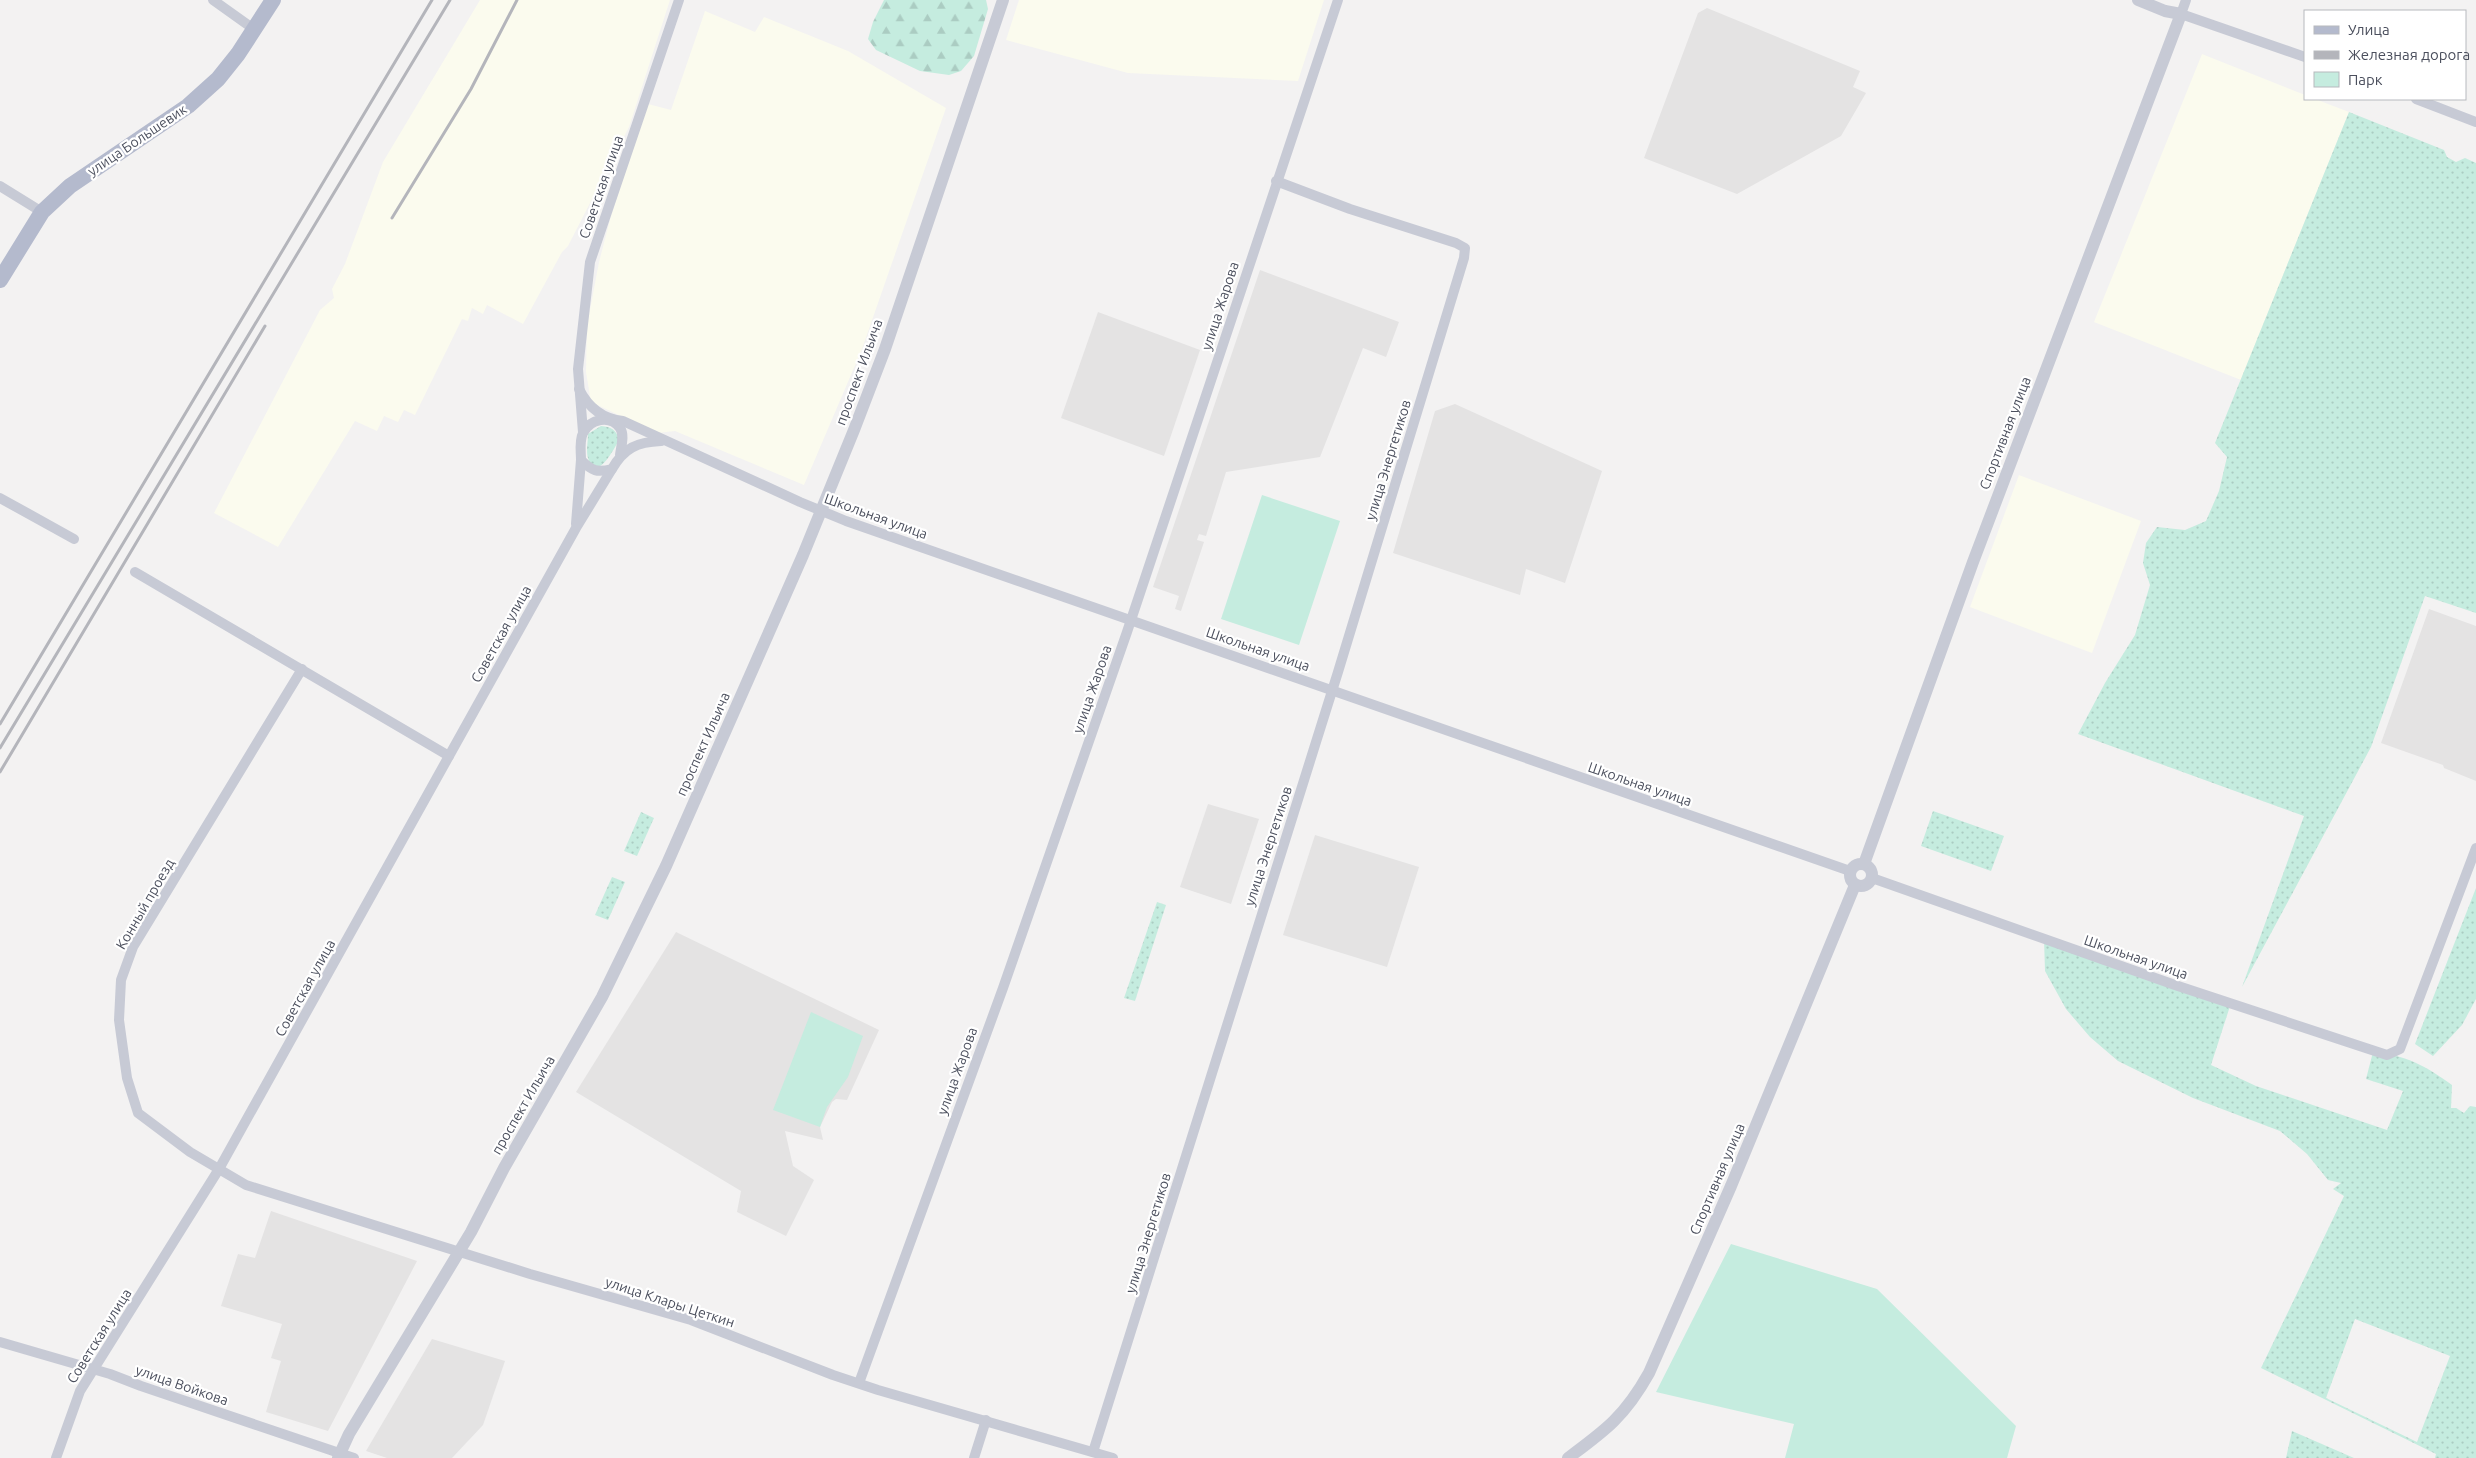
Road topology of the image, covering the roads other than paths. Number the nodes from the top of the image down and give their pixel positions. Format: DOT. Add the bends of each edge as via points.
graph roads {
  1 [pos="213,0"];
  2 [pos="273,0"];
  3 [pos="679,0"];
  4 [pos="1004,0"];
  5 [pos="1338,0"];
  6 [pos="2138,0"];
  7 [pos="2186,0"];
  8 [pos="2181,14"];
  9 [pos="255,30"];
  10 [pos="2304,58"];
  11 [pos="2419,100"];
  12 [pos="2476,122"];
  13 [pos="1276,181"];
  14 [pos="0,186"];
  15 [pos="42,212"];
  16 [pos="0,280"];
  17 [pos="579,389"];
  18 [pos="609,420"];
  19 [pos="583,432"];
  20 [pos="662,440"];
  21 [pos="620,455"];
  22 [pos="582,460"];
  23 [pos="612,469"];
  24 [pos="0,498"];
  25 [pos="821,511"];
  26 [pos="576,528"];
  27 [pos="74,539"];
  28 [pos="135,572"];
  29 [pos="1130,621"];
  30 [pos="302,669"];
  31 [pos="1332,689"];
  32 [pos="449,756"];
  33 [pos="2476,848"];
  34 [pos="2473,860"];
  35 [pos="1864,864"];
  36 [pos="1850,871"];
  37 [pos="1872,878"];
  38 [pos="1855,885"];
  39 [pos="220,1169"];
  40 [pos="460,1252"];
  41 [pos="0,1342"];
  42 [pos="93,1370"];
  43 [pos="859,1383"];
  44 [pos="986,1420"];
  45 [pos="1093,1452"];
  46 [pos="339,1456"];
  47 [pos="56,1458"];
  48 [pos="354,1458"];
  49 [pos="974,1458"];
  50 [pos="1113,1458"];
  51 [pos="1568,1458"];
  1 -- 9 [label="street"];
  2 -- 9 [label="main road, улица Большевик"];
  3 -- 17 [label="street, Советская улица" via="590,262 581,323"];
  4 -- 25 [label="street, проспект Ильича" via="884,349"];
  5 -- 13 [label="street, улица Жарова"];
  6 -- 8 [label="street"];
  7 -- 8 [label="street"];
  8 -- 10 [label="street"];
  8 -- 35 [label="street, Спортивная улица" via="1972,562"];
  9 -- 15 [label="main road, улица Большевик" via="218,79 188,106 70,186"];
  11 -- 12 [label="street"];
  13 -- 29 [label="street, улица Жарова"];
  13 -- 31 [label="street, улица Энергетиков" via="1465,248"];
  14 -- 15 [label="street"];
  15 -- 16 [label="main road, улица Большевик"];
  17 -- 18 [label="street" via="585,401"];
  17 -- 19 [label="street, Советская улица"];
  18 -- 19 [label="street" via="598,420"];
  18 -- 20 [label="street, Школьная улица" via="623,421"];
  18 -- 21 [label="street" via="621,432"];
  19 -- 22 [label="street" via="580,442"];
  20 -- 21 [label="street" via="646,442"];
  20 -- 25 [label="street, Школьная улица"];
  21 -- 23 [label="street"];
  22 -- 23 [label="street" via="592,470"];
  22 -- 26 [label="street, Советская улица"];
  23 -- 26 [label="street, Советская улица"];
  24 -- 27 [label="street"];
  25 -- 29 [label="street, Школьная улица"];
  25 -- 40 [label="street, проспект Ильича" via="658,884 602,997"];
  26 -- 32 [label="street, Советская улица"];
  28 -- 30 [label="street"];
  29 -- 31 [label="street, Школьная улица"];
  29 -- 43 [label="street, улица Жарова" via="1003,988"];
  30 -- 32 [label="street"];
  30 -- 39 [label="street, Конный проезд" via="133,947 121,980 119,1020 127,1078 138,1113 190,1152"];
  31 -- 36 [label="street, Школьная улица"];
  31 -- 45 [label="street, улица Энергетиков"];
  32 -- 39 [label="street, Советская улица"];
  33 -- 34 [label="street"];
  34 -- 37 [label="street, Школьная улица" via="2400,1049 2387,1055"];
  35 -- 36 [label="street" via="1853,866"];
  35 -- 37 [label="street" via="1869,867"];
  36 -- 38 [label="street" via="1849,877"];
  37 -- 38 [label="street" via="1862,887"];
  38 -- 51 [label="street, Спортивная улица" via="1649,1373 1632,1402 1619,1416 1600,1435"];
  39 -- 40 [label="street, улица Клары Цеткин" via="246,1185"];
  39 -- 42 [label="street, Советская улица"];
  40 -- 43 [label="street, улица Клары Цеткин" via="691,1320"];
  40 -- 46 [label="street, проспект Ильича" via="348,1434"];
  41 -- 42 [label="street, улица Войкова"];
  42 -- 46 [label="street, улица Войкова"];
  42 -- 47 [label="street, Советская улица" via="80,1391"];
  43 -- 44 [label="street, улица Клары Цеткин"];
  44 -- 45 [label="street, улица Клары Цеткин"];
  44 -- 49 [label="street"];
  45 -- 50 [label="street, улица Клары Цеткин"];
  46 -- 48 [label="street, улица Войкова"];
}
